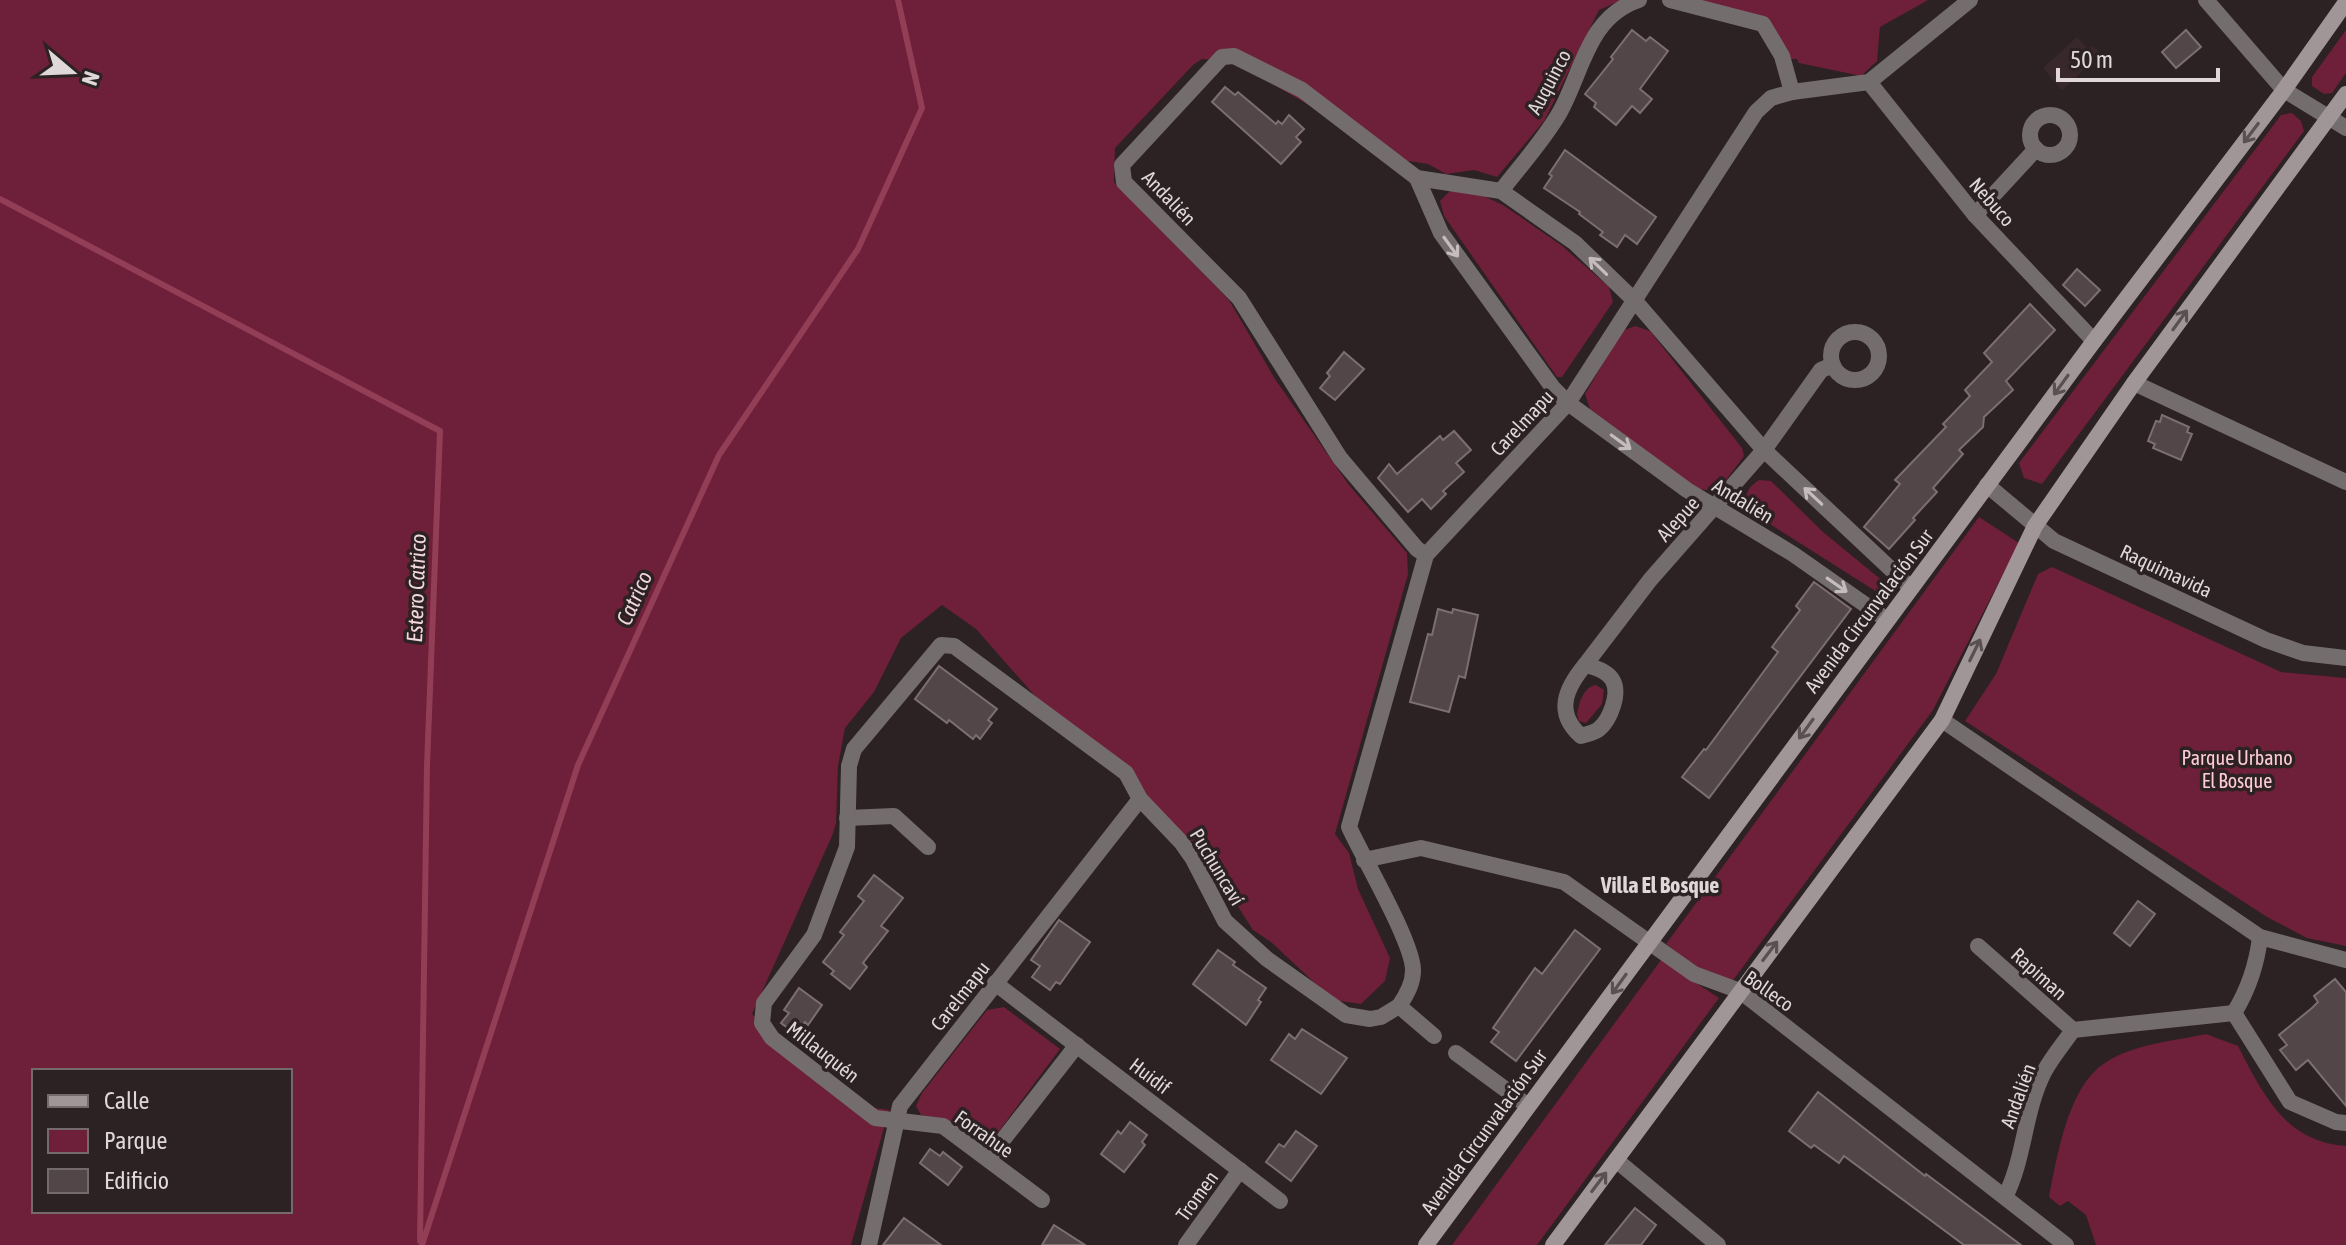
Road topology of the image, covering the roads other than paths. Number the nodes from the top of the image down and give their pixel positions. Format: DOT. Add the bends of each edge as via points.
graph roads {
  1 [pos="1639,0"];
  2 [pos="1670,0"];
  3 [pos="1970,0"];
  4 [pos="2206,0"];
  5 [pos="2346,2"];
  6 [pos="1869,82"];
  7 [pos="2284,90"];
  8 [pos="1792,92"];
  9 [pos="2346,94"];
  10 [pos="2328,118"];
  11 [pos="2346,128"];
  12 [pos="2036,149"];
  13 [pos="1417,178"];
  14 [pos="1501,191"];
  15 [pos="1975,215"];
  16 [pos="1635,301"];
  17 [pos="2094,341"];
  18 [pos="1833,365"];
  19 [pos="2134,383"];
  20 [pos="1568,403"];
  21 [pos="1764,450"];
  22 [pos="2346,482"];
  23 [pos="1987,485"];
  24 [pos="1716,507"];
  25 [pos="2035,526"];
  26 [pos="1426,555"];
  27 [pos="1911,588"];
  28 [pos="1887,620"];
  29 [pos="941,645"];
  30 [pos="2346,658"];
  31 [pos="1585,665"];
  32 [pos="1942,720"];
  33 [pos="1140,799"];
  34 [pos="847,818"];
  35 [pos="928,847"];
  36 [pos="1364,860"];
  37 [pos="2260,937"];
  38 [pos="1649,943"];
  39 [pos="1978,946"];
  40 [pos="2346,960"];
  41 [pos="995,983"];
  42 [pos="1740,991"];
  43 [pos="1399,1006"];
  44 [pos="2234,1013"];
  45 [pos="2073,1030"];
  46 [pos="1434,1036"];
  47 [pos="1077,1045"];
  48 [pos="1456,1053"];
  49 [pos="1528,1106"];
  50 [pos="896,1122"];
  51 [pos="2346,1123"];
  52 [pos="988,1159"];
  53 [pos="1616,1160"];
  54 [pos="1240,1170"];
  55 [pos="2005,1197"];
  56 [pos="1042,1200"];
  57 [pos="1280,1201"];
  58 [pos="869,1245"];
  59 [pos="1186,1245"];
  60 [pos="1426,1245"];
  61 [pos="1553,1245"];
  62 [pos="1718,1245"];
  63 [pos="2066,1245"];
  1 -- 14 [label="street, Auquinco" via="1617,9 1600,25 1559,114"];
  2 -- 8 [label="street" via="1763,24 1782,56"];
  3 -- 6 [label="street"];
  4 -- 7 [label="street"];
  5 -- 7 [label="main road, Avenida Circunvalación Sur"];
  6 -- 8 [label="street, Carelmapu"];
  6 -- 15 [label="street, Nebuco"];
  7 -- 10 [label="street"];
  7 -- 17 [label="main road, Avenida Circunvalación Sur, one-way"];
  8 -- 16 [label="street, Carelmapu" via="1771,98 1756,112"];
  9 -- 10 [label="main road"];
  10 -- 11 [label="street"];
  19 -- 10 [label="main road, one-way"];
  12 -- 15 [label="street"];
  13 -- 14 [label="street, Andalién"];
  13 -- 20 [label="street, Andalién, one-way" via="1441,233"];
  13 -- 26 [label="street, Andalién" via="1302,90 1234,56 1222,57 1122,165 1124,182 1239,298 1340,458"];
  16 -- 14 [label="street, Andalién, one-way" via="1575,243"];
  15 -- 17 [label="street, Nebuco"];
  16 -- 20 [label="street, Carelmapu"];
  16 -- 21 [label="street, Andalién"];
  17 -- 23 [label="main road, Avenida Circunvalación Sur, one-way"];
  18 -- 21 [label="street, Alepue" via="1821,370"];
  19 -- 22 [label="street"];
  19 -- 25 [label="main road"];
  20 -- 24 [label="street, Andalién, one-way"];
  20 -- 26 [label="street, Carelmapu"];
  21 -- 24 [label="street, Alepue"];
  27 -- 21 [label="street, Andalién, one-way"];
  23 -- 25 [label="street, Raquimavida"];
  23 -- 27 [label="main road, Avenida Circunvalación Sur"];
  24 -- 28 [label="street, Andalién, one-way"];
  24 -- 31 [label="street, Alepue" via="1650,580"];
  25 -- 30 [label="street, Raquimavida" via="2054,541 2266,640 2303,653"];
  32 -- 25 [label="main road, one-way"];
  26 -- 36 [label="street, Carelmapu" via="1349,827"];
  27 -- 28 [label="main road, Avenida Circunvalación Sur"];
  28 -- 38 [label="main road, Avenida Circunvalación Sur, one-way"];
  29 -- 33 [label="street, Puchuncaví" via="963,652 1126,773"];
  29 -- 34 [label="street, Millauquén" via="854,749"];
  32 -- 37 [label="street"];
  42 -- 32 [label="main road, one-way"];
  33 -- 41 [label="street, Carelmapu"];
  33 -- 43 [label="street, Puchuncaví" via="1181,842 1225,921 1267,959 1346,1015 1370,1019"];
  34 -- 35 [label="street" via="894,816"];
  34 -- 50 [label="street, Millauquén" via="847,847 814,935 764,1003 762,1023 772,1038 875,1118"];
  36 -- 38 [label="street, Bolleco" via="1421,848 1564,882"];
  36 -- 43 [label="street, Carelmapu" via="1403,936 1414,970"];
  37 -- 40 [label="street"];
  37 -- 44 [label="street"];
  38 -- 42 [label="street, Bolleco" via="1694,974"];
  38 -- 49 [label="main road, Avenida Circunvalación Sur, one-way"];
  39 -- 45 [label="street, Rapiman"];
  41 -- 47 [label="street, Huidif"];
  41 -- 50 [label="street, Carelmapu" via="900,1106"];
  42 -- 53 [label="main road"];
  42 -- 55 [label="street, Bolleco"];
  43 -- 46 [label="street"];
  44 -- 45 [label="street"];
  44 -- 51 [label="street" via="2290,1102"];
  45 -- 55 [label="street, Andalién" via="2044,1072"];
  47 -- 52 [label="street"];
  47 -- 54 [label="street, Huidif"];
  48 -- 49 [label="street"];
  49 -- 60 [label="main road, Avenida Circunvalación Sur"];
  50 -- 52 [label="street, Forrahue" via="943,1126"];
  50 -- 58 [label="street, Carelmapu"];
  52 -- 56 [label="street, Forrahue"];
  61 -- 53 [label="main road, one-way"];
  53 -- 62 [label="street"];
  54 -- 57 [label="street, Huidif"];
  54 -- 59 [label="street, Tromen"];
  55 -- 63 [label="street, Bolleco"];
}
